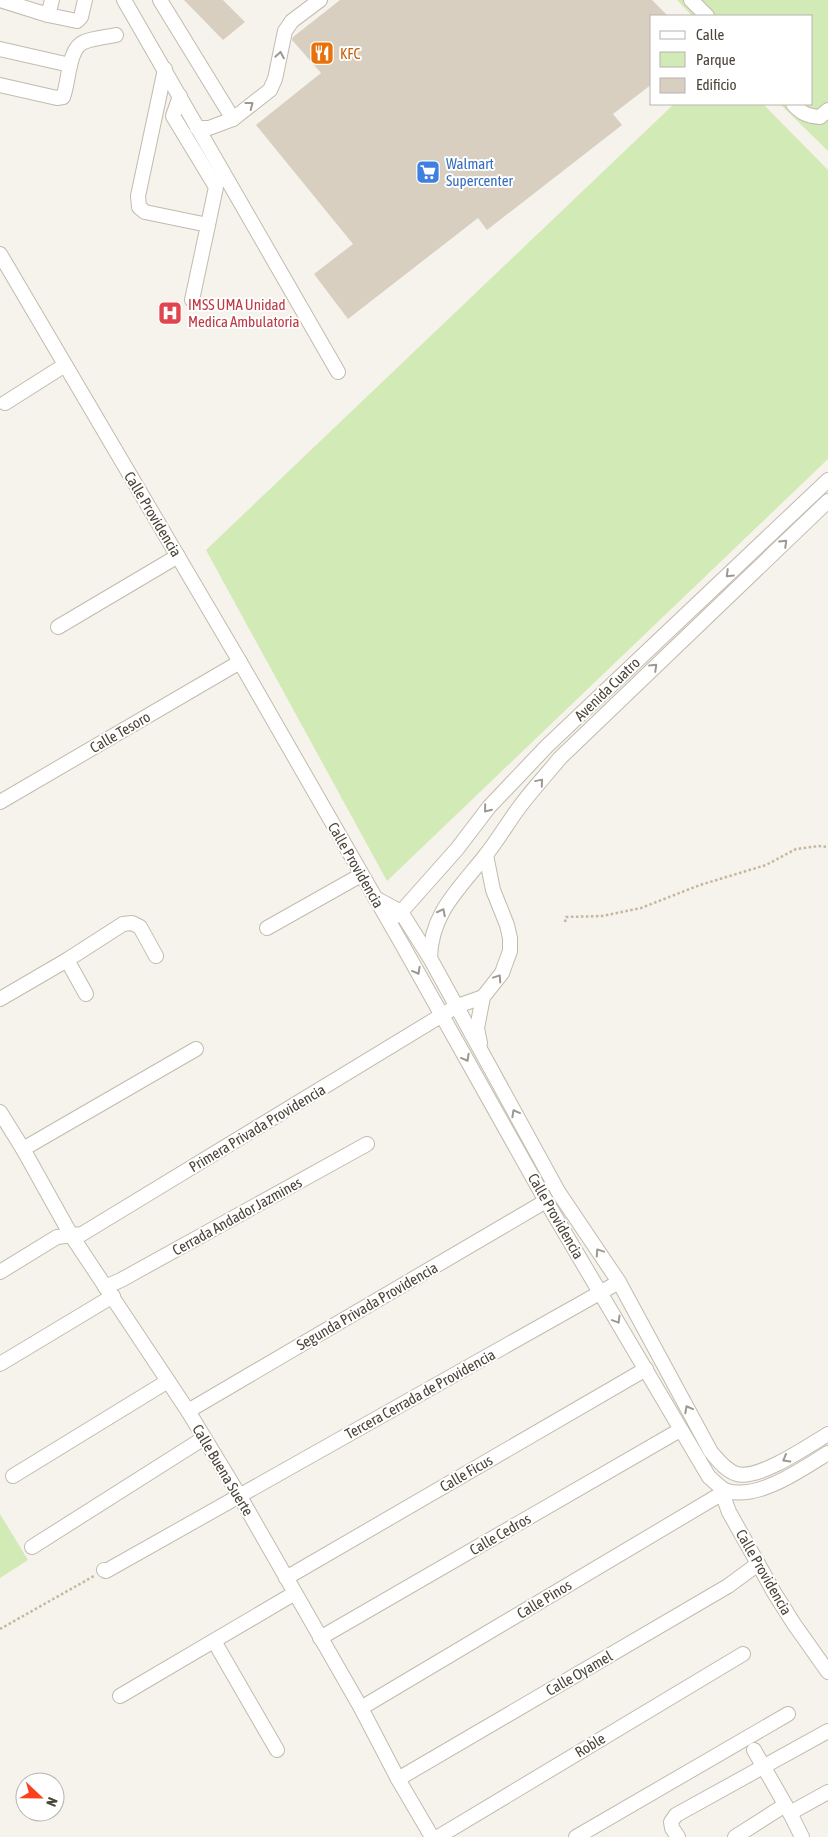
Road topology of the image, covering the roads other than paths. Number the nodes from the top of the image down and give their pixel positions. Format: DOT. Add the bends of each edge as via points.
graph roads {
  1 [pos="0,0"];
  2 [pos="52,0"];
  3 [pos="85,0"];
  4 [pos="124,0"];
  5 [pos="160,0"];
  6 [pos="320,0"];
  7 [pos="691,0"];
  8 [pos="15,2"];
  9 [pos="48,15"];
  10 [pos="706,15"];
  11 [pos="116,35"];
  12 [pos="0,49"];
  13 [pos="70,65"];
  14 [pos="165,69"];
  15 [pos="0,84"];
  16 [pos="180,96"];
  17 [pos="794,105"];
  18 [pos="828,110"];
  19 [pos="233,119"];
  20 [pos="198,128"];
  21 [pos="208,225"];
  22 [pos="0,254"];
  23 [pos="192,300"];
  24 [pos="65,365"];
  25 [pos="338,372"];
  26 [pos="5,403"];
  27 [pos="828,480"];
  28 [pos="828,501"];
  29 [pos="753,551"];
  30 [pos="178,556"];
  31 [pos="764,562"];
  32 [pos="58,627"];
  33 [pos="240,662"];
  34 [pos="0,802"];
  35 [pos="486,855"];
  36 [pos="361,875"];
  37 [pos="375,898"];
  38 [pos="401,912"];
  39 [pos="388,921"];
  40 [pos="266,928"];
  41 [pos="156,956"];
  42 [pos="430,958"];
  43 [pos="67,960"];
  44 [pos="86,994"];
  45 [pos="483,997"];
  46 [pos="0,999"];
  47 [pos="456,1006"];
  48 [pos="443,1016"];
  49 [pos="196,1049"];
  50 [pos="483,1056"];
  51 [pos="0,1112"];
  52 [pos="367,1144"];
  53 [pos="23,1149"];
  54 [pos="546,1201"];
  55 [pos="71,1235"];
  56 [pos="0,1272"];
  57 [pos="620,1282"];
  58 [pos="109,1291"];
  59 [pos="601,1292"];
  60 [pos="0,1364"];
  61 [pos="646,1369"];
  62 [pos="168,1381"];
  63 [pos="188,1411"];
  64 [pos="680,1430"];
  65 [pos="828,1434"];
  66 [pos="204,1438"];
  67 [pos="828,1453"];
  68 [pos="14,1476"];
  69 [pos="726,1491"];
  70 [pos="239,1495"];
  71 [pos="32,1547"];
  72 [pos="758,1564"];
  73 [pos="104,1570"];
  74 [pos="286,1578"];
  75 [pos="295,1594"];
  76 [pos="320,1638"];
  77 [pos="214,1641"];
  78 [pos="743,1654"];
  79 [pos="828,1672"];
  80 [pos="120,1696"];
  81 [pos="361,1708"];
  82 [pos="788,1714"];
  83 [pos="828,1731"];
  84 [pos="277,1750"];
  85 [pos="754,1750"];
  86 [pos="763,1766"];
  87 [pos="398,1779"];
  88 [pos="828,1792"];
  89 [pos="788,1809"];
  90 [pos="432,1837"];
  91 [pos="438,1837"];
  92 [pos="576,1837"];
  93 [pos="678,1837"];
  94 [pos="735,1837"];
  95 [pos="802,1837"];
  1 -- 8 [label="street"];
  2 -- 9 [label="street"];
  3 -- 9 [label="street" via="77,21"];
  4 -- 14 [label="street"];
  5 -- 19 [label="street"];
  19 -- 6 [label="street, one-way" via="270,90 285,31 292,21"];
  7 -- 10 [label="street"];
  8 -- 9 [label="street"];
  11 -- 13 [label="street" via="83,42 76,49"];
  12 -- 13 [label="street"];
  13 -- 15 [label="street" via="63,97"];
  14 -- 16 [label="street"];
  14 -- 21 [label="street" via="138,196 139,207 145,212"];
  16 -- 20 [label="street"];
  16 -- 21 [label="street" via="173,116 216,186"];
  17 -- 18 [label="street" via="810,116 820,117"];
  19 -- 20 [label="street" via="209,128"];
  20 -- 25 [label="street"];
  21 -- 23 [label="street"];
  22 -- 24 [label="street, Calle Providencia"];
  24 -- 26 [label="street"];
  24 -- 30 [label="street, Calle Providencia"];
  27 -- 29 [label="street, Avenida Cuatro"];
  31 -- 28 [label="street, Avenida Cuatro, one-way"];
  29 -- 31 [label="street"];
  29 -- 38 [label="street, Avenida Cuatro, one-way" via="547,746 489,807"];
  30 -- 32 [label="street"];
  30 -- 33 [label="street, Calle Providencia"];
  35 -- 31 [label="street, Avenida Cuatro, one-way" via="560,758"];
  33 -- 34 [label="street, Calle Tesoro"];
  33 -- 36 [label="street, Calle Providencia"];
  42 -- 35 [label="street, Avenida Cuatro, one-way" via="430,942 446,905"];
  45 -- 35 [label="street, one-way" via="502,973 510,944"];
  36 -- 37 [label="street, Calle Providencia"];
  36 -- 40 [label="street"];
  37 -- 38 [label="street"];
  37 -- 39 [label="street, Calle Providencia"];
  38 -- 39 [label="street, Avenida Cuatro"];
  38 -- 42 [label="street, Calle Providencia"];
  39 -- 48 [label="street, Calle Providencia, one-way"];
  41 -- 43 [label="street" via="140,927 132,923 123,924"];
  42 -- 47 [label="street, Calle Providencia"];
  43 -- 44 [label="street"];
  43 -- 46 [label="street"];
  45 -- 47 [label="street, Primera Privada Providencia"];
  45 -- 50 [label="street" via="477,1028"];
  47 -- 48 [label="street, Primera Privada Providencia"];
  47 -- 50 [label="street, Calle Providencia"];
  48 -- 54 [label="street, Calle Providencia, one-way"];
  48 -- 55 [label="street, Primera Privada Providencia" via="82,1234"];
  49 -- 53 [label="street"];
  57 -- 50 [label="street, Calle Providencia, one-way" via="559,1193"];
  51 -- 53 [label="street, Calle Buena Suerte"];
  52 -- 58 [label="street, Cerrada Andador Jazmines" via="121,1280"];
  53 -- 55 [label="street, Calle Buena Suerte"];
  54 -- 59 [label="street, Calle Providencia"];
  54 -- 63 [label="street, Segunda Privada Providencia"];
  55 -- 56 [label="street, Primera Privada Providencia" via="57,1237"];
  55 -- 58 [label="street, Calle Buena Suerte"];
  57 -- 59 [label="street, Tercera Cerrada de Providencia"];
  65 -- 57 [label="street, Calle Providencia, one-way" via="751,1475 737,1474 722,1466 711,1452"];
  58 -- 60 [label="street, Cerrada Andador Jazmines"];
  58 -- 62 [label="street, Calle Buena Suerte"];
  59 -- 61 [label="street, Calle Providencia, one-way"];
  59 -- 70 [label="street, Tercera Cerrada de Providencia"];
  61 -- 64 [label="street, Calle Providencia"];
  61 -- 74 [label="street, Calle Ficus"];
  62 -- 63 [label="street, Calle Buena Suerte"];
  62 -- 68 [label="street"];
  63 -- 66 [label="street, Calle Buena Suerte"];
  64 -- 69 [label="street, Calle Providencia" via="709,1477"];
  64 -- 76 [label="street, Calle Cedros"];
  66 -- 70 [label="street, Calle Buena Suerte"];
  66 -- 71 [label="street"];
  67 -- 69 [label="street" via="779,1482 742,1492"];
  69 -- 72 [label="street, Calle Providencia" via="729,1512"];
  69 -- 81 [label="street, Calle Pinos"];
  70 -- 73 [label="street, Tercera Cerrada de Providencia"];
  70 -- 74 [label="street, Calle Buena Suerte"];
  72 -- 79 [label="street, Calle Providencia"];
  72 -- 87 [label="street, Calle Oyamel" via="719,1591"];
  74 -- 75 [label="street, Calle Buena Suerte"];
  75 -- 76 [label="street, Calle Buena Suerte"];
  75 -- 77 [label="street"];
  76 -- 81 [label="street, Calle Buena Suerte"];
  77 -- 80 [label="street"];
  77 -- 84 [label="street"];
  78 -- 91 [label="street, Roble"];
  81 -- 87 [label="street, Calle Buena Suerte"];
  82 -- 92 [label="street"];
  83 -- 86 [label="street"];
  85 -- 86 [label="street"];
  86 -- 89 [label="street"];
  86 -- 93 [label="street" via="676,1815 671,1822"];
  87 -- 90 [label="street, Calle Buena Suerte"];
  88 -- 89 [label="street"];
  89 -- 94 [label="street"];
  89 -- 95 [label="street"];
}
